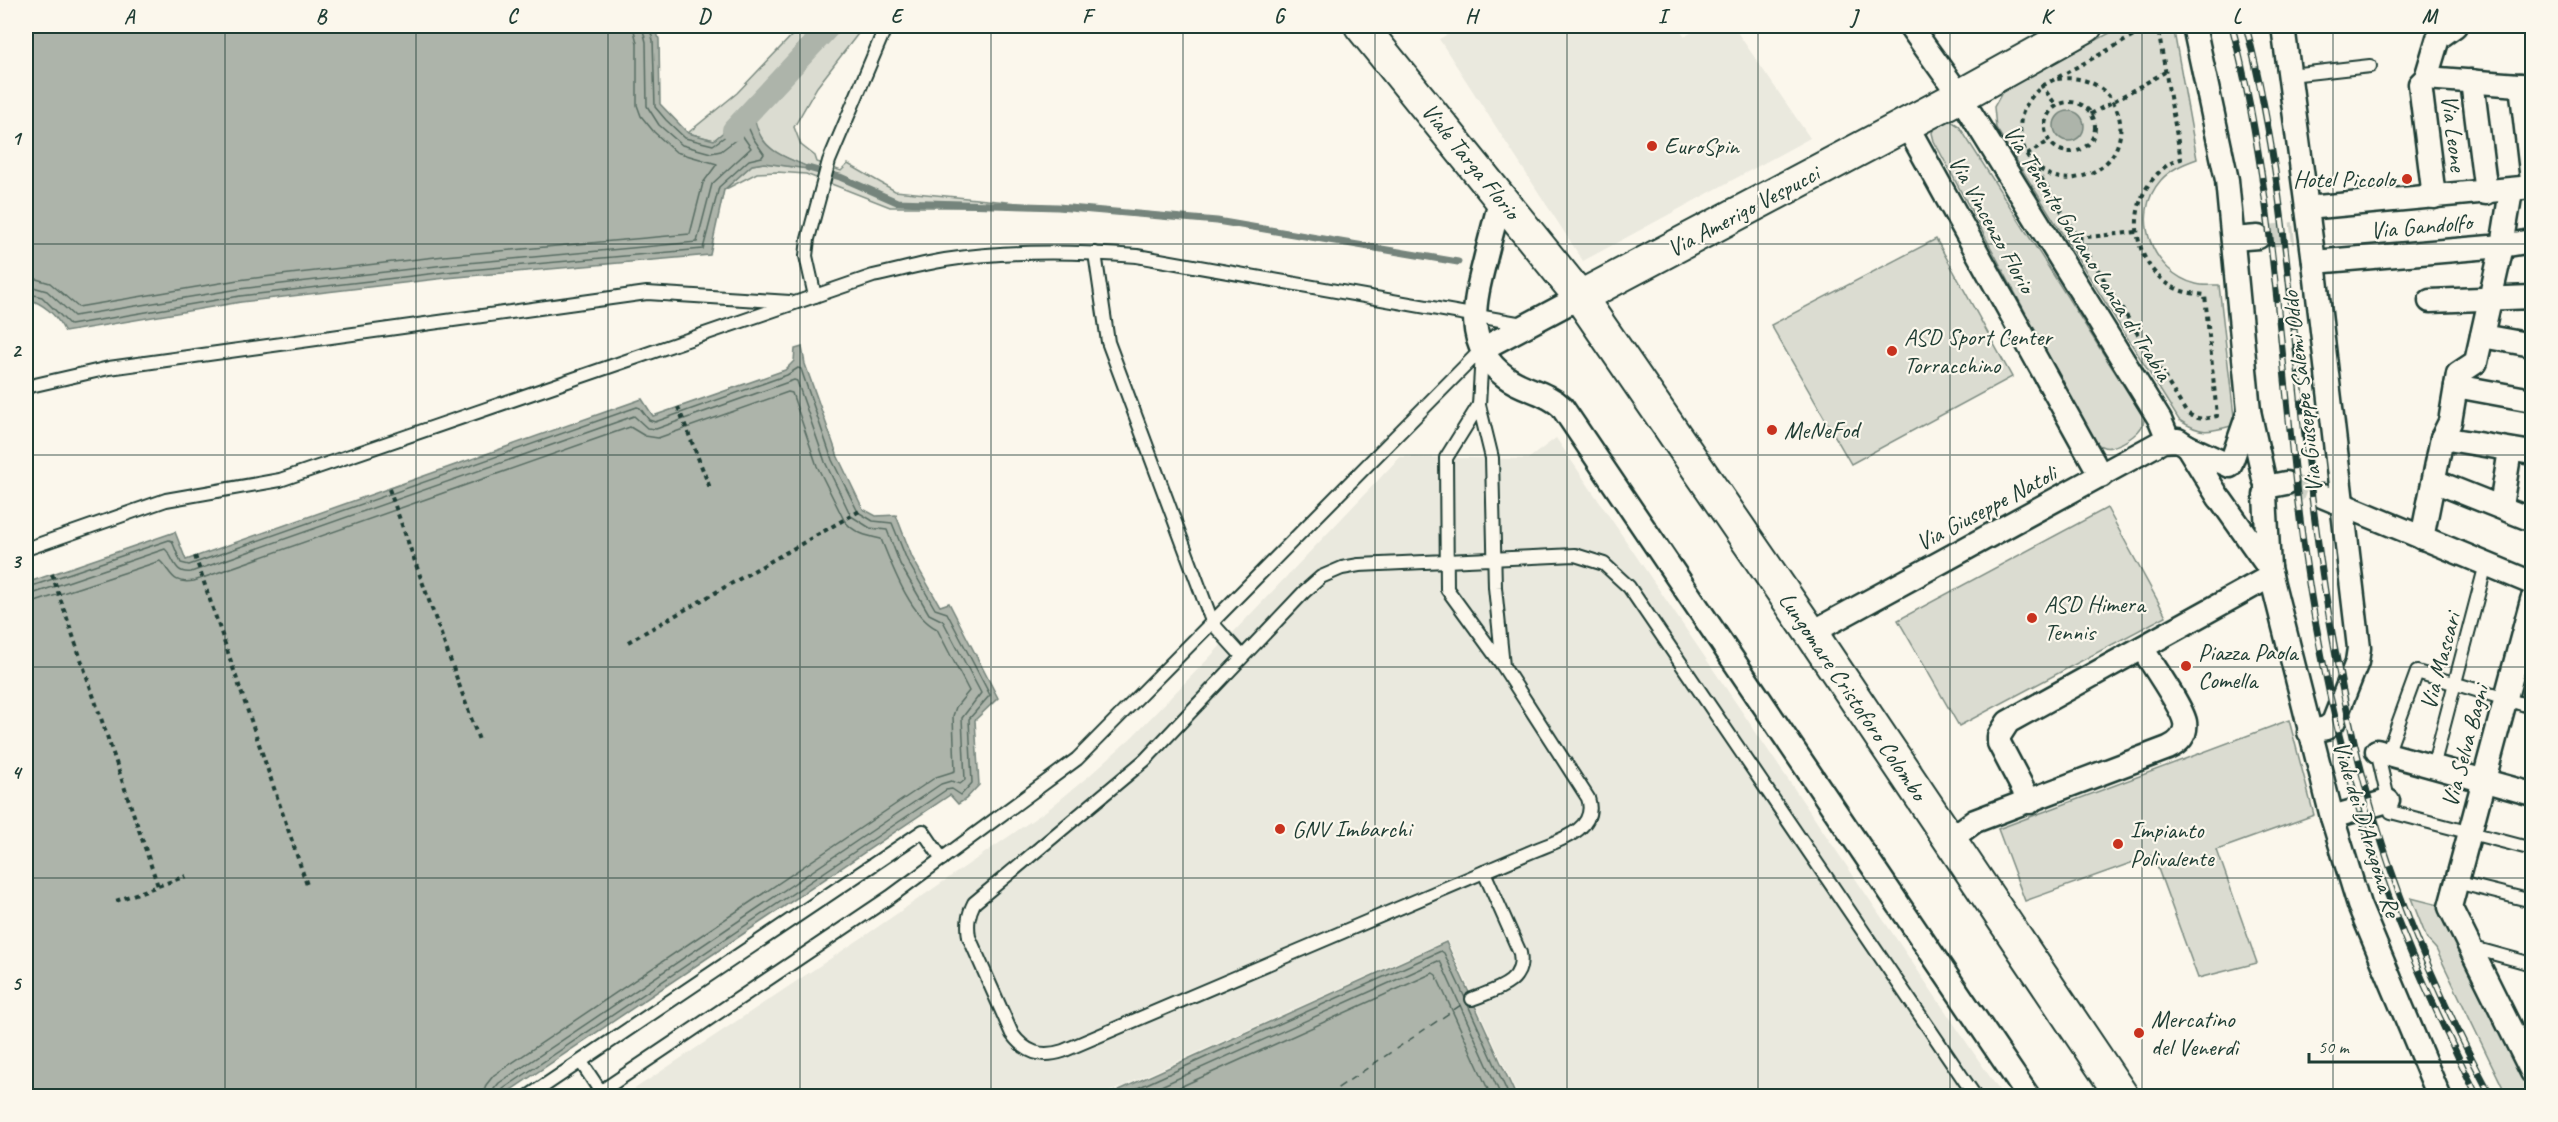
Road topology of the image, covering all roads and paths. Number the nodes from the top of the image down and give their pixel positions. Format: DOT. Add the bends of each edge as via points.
graph roads {
  1 [pos="886,26"];
  2 [pos="2086,26"];
  3 [pos="2194,26"];
  4 [pos="2283,26"];
  5 [pos="2455,26"];
  6 [pos="1368,28"];
  7 [pos="1919,28"];
  8 [pos="2370,66"];
  9 [pos="2166,72"];
  10 [pos="2290,75"];
  11 [pos="2426,78"];
  12 [pos="2472,81"];
  13 [pos="2527,85"];
  14 [pos="2042,86"];
  15 [pos="1960,96"];
  16 [pos="2113,101"];
  17 [pos="2056,105"];
  18 [pos="2091,114"];
  19 [pos="1906,124"];
  20 [pos="2049,141"];
  21 [pos="2027,155"];
  22 [pos="2532,180"];
  23 [pos="2522,189"];
  24 [pos="2486,193"];
  25 [pos="1501,197"];
  26 [pos="2434,197"];
  27 [pos="2307,208"];
  28 [pos="2137,232"];
  29 [pos="2258,237"];
  30 [pos="2078,238"];
  31 [pos="2233,239"];
  32 [pos="2532,241"];
  33 [pos="2502,246"];
  34 [pos="1095,253"];
  35 [pos="2314,262"];
  36 [pos="816,296"];
  37 [pos="1581,297"];
  38 [pos="2532,297"];
  39 [pos="2489,299"];
  40 [pos="797,302"];
  41 [pos="2430,302"];
  42 [pos="1474,315"];
  43 [pos="1527,325"];
  44 [pos="2482,336"];
  45 [pos="2532,345"];
  46 [pos="1482,349"];
  47 [pos="2456,386"];
  48 [pos="26,387"];
  49 [pos="2532,400"];
  50 [pos="1479,405"];
  51 [pos="678,407"];
  52 [pos="2249,411"];
  53 [pos="2442,438"];
  54 [pos="2177,443"];
  55 [pos="2521,452"];
  56 [pos="2230,466"];
  57 [pos="2101,476"];
  58 [pos="2434,481"];
  59 [pos="2270,486"];
  60 [pos="710,488"];
  61 [pos="388,489"];
  62 [pos="2220,499"];
  63 [pos="2332,499"];
  64 [pos="2501,506"];
  65 [pos="863,509"];
  66 [pos="2532,520"];
  67 [pos="2422,538"];
  68 [pos="26,549"];
  69 [pos="195,556"];
  70 [pos="1494,558"];
  71 [pos="1447,561"];
  72 [pos="2486,564"];
  73 [pos="2270,572"];
  74 [pos="52,574"];
  75 [pos="2532,583"];
  76 [pos="2532,600"];
  77 [pos="1213,624"];
  78 [pos="1811,633"];
  79 [pos="628,642"];
  80 [pos="2142,648"];
  81 [pos="1242,656"];
  82 [pos="1503,666"];
  83 [pos="2456,685"];
  84 [pos="2506,699"];
  85 [pos="2532,707"];
  86 [pos="2309,732"];
  87 [pos="480,743"];
  88 [pos="2382,753"];
  89 [pos="2433,767"];
  90 [pos="2483,781"];
  91 [pos="2532,794"];
  92 [pos="2388,801"];
  93 [pos="2030,802"];
  94 [pos="2332,817"];
  95 [pos="2470,833"];
  96 [pos="1949,840"];
  97 [pos="2532,849"];
  98 [pos="942,859"];
  99 [pos="1484,872"];
  100 [pos="186,876"];
  101 [pos="2456,882"];
  102 [pos="308,885"];
  103 [pos="158,886"];
  104 [pos="116,901"];
  105 [pos="2532,901"];
  106 [pos="2469,947"];
  107 [pos="2532,964"];
  108 [pos="1472,999"];
  109 [pos="2523,1036"];
  110 [pos="581,1062"];
  111 [pos="2532,1072"];
  112 [pos="597,1094"];
  113 [pos="529,1096"];
  114 [pos="1975,1096"];
  115 [pos="2028,1096"];
  116 [pos="2122,1096"];
  117 [pos="2439,1096"];
  1 -- 36 [label="lane" via="829,161 822,187 806,256"];
  2 -- 15 [label="street, Via Amerigo Vespucci"];
  3 -- 31 [label="street" via="2217,127"];
  4 -- 10 [label="street, Via Giuseppe Salemi Oddo"];
  5 -- 11 [label="street" via="2438,38"];
  6 -- 25 [label="street, Viale Targa Florio"];
  7 -- 15 [label="street, Via Tenente Galvano Lanza di Trabia"];
  8 -- 10 [label="lane"];
  9 -- 14 [label="path" via="2159,35 2149,30"];
  9 -- 16 [label="path"];
  9 -- 28 [label="path" via="2181,159 2156,174 2143,193 2136,214"];
  10 -- 27 [label="street, Via Giuseppe Salemi Oddo"];
  11 -- 12 [label="street"];
  11 -- 26 [label="street, Via Leone" via="2420,84"];
  12 -- 13 [label="street"];
  12 -- 24 [label="street"];
  13 -- 22 [label="street"];
  14 -- 16 [label="path" via="2075,77 2091,82"];
  14 -- 17 [label="path"];
  14 -- 21 [label="path" via="2022,110 2020,141"];
  15 -- 19 [label="street, Via Amerigo Vespucci"];
  15 -- 54 [label="street, Via Tenente Galvano Lanza di Trabia"];
  16 -- 18 [label="path"];
  16 -- 21 [label="path" via="2121,122 2120,139 2114,155 2102,168 2070,179 2038,168"];
  17 -- 18 [label="path" via="2080,104"];
  17 -- 20 [label="path" via="2044,127"];
  18 -- 20 [label="path" via="2093,137 2082,149 2065,152"];
  19 -- 37 [label="street, Via Amerigo Vespucci"];
  19 -- 57 [label="street, Via Vincenzo Florio"];
  20 -- 21 [label="path"];
  21 -- 30 [label="path"];
  23 -- 24 [label="street"];
  23 -- 33 [label="street"];
  24 -- 26 [label="street"];
  25 -- 37 [label="street, Viale Targa Florio"];
  25 -- 42 [label="street" via="1474,301"];
  26 -- 27 [label="street"];
  27 -- 35 [label="street, Via Giuseppe Salemi Oddo" via="2302,232"];
  28 -- 30 [label="path"];
  28 -- 30 [label="path" via="2145,260 2161,278 2181,291 2205,295 2217,416 2202,420 2186,412"];
  29 -- 31 [label="street"];
  31 -- 52 [label="street"];
  32 -- 33 [label="street, Via Gandolfo"];
  33 -- 35 [label="street, Via Gandolfo"];
  33 -- 39 [label="street"];
  34 -- 36 [label="lane" via="1006,254 944,260 873,276"];
  34 -- 42 [label="lane" via="1137,256"];
  34 -- 77 [label="lane" via="1108,342"];
  35 -- 63 [label="street, Via Giuseppe Salemi Oddo"];
  36 -- 40 [label="lane"];
  37 -- 43 [label="street"];
  37 -- 78 [label="street, Lungomare Cristoforo Colombo"];
  38 -- 39 [label="street"];
  39 -- 41 [label="street"];
  39 -- 44 [label="street"];
  40 -- 48 [label="lane" via="647,293 109,368"];
  40 -- 68 [label="lane" via="280,480 166,500"];
  42 -- 43 [label="lane"];
  42 -- 46 [label="street"];
  43 -- 46 [label="street"];
  44 -- 45 [label="street"];
  44 -- 47 [label="street" via="2476,362 2458,374"];
  46 -- 50 [label="lane"];
  46 -- 77 [label="lane"];
  46 -- 115 [label="street" via="1504,376 1562,407"];
  47 -- 49 [label="street"];
  47 -- 53 [label="street" via="2450,422"];
  50 -- 70 [label="lane" via="1492,458"];
  50 -- 71 [label="lane" via="1446,458"];
  51 -- 60 [label="path"];
  52 -- 56 [label="street"];
  52 -- 59 [label="street"];
  53 -- 55 [label="street"];
  53 -- 58 [label="street"];
  54 -- 56 [label="street"];
  54 -- 57 [label="street, Via Giuseppe Natoli"];
  54 -- 62 [label="street, Via Tenente Galvano Lanza di Trabia"];
  55 -- 64 [label="street"];
  56 -- 59 [label="street" via="2246,464 2260,472"];
  56 -- 62 [label="street" via="2220,476"];
  57 -- 78 [label="street, Via Giuseppe Natoli"];
  58 -- 64 [label="street"];
  58 -- 67 [label="street"];
  59 -- 62 [label="street" via="2261,502 2248,511 2232,510"];
  59 -- 73 [label="street"];
  61 -- 87 [label="path"];
  62 -- 73 [label="street, Via Tenente Galvano Lanza di Trabia"];
  63 -- 67 [label="street"];
  63 -- 86 [label="street, Via Giuseppe Salemi Oddo" via="2359,655 2333,723"];
  64 -- 66 [label="street"];
  65 -- 79 [label="path"];
  67 -- 72 [label="street"];
  69 -- 102 [label="path"];
  70 -- 71 [label="lane"];
  70 -- 82 [label="lane"];
  70 -- 114 [label="lane" via="1575,555 1604,564 1629,587"];
  71 -- 81 [label="lane" via="1359,565 1321,577"];
  71 -- 82 [label="lane" via="1447,589"];
  72 -- 75 [label="street"];
  72 -- 83 [label="lane, Via Mascari"];
  73 -- 80 [label="street"];
  73 -- 86 [label="street, Viale dei D'Aragona Re"];
  74 -- 103 [label="path"];
  76 -- 84 [label="street, Via Selva Bagni"];
  77 -- 81 [label="lane"];
  77 -- 98 [label="lane" via="1077,759"];
  78 -- 96 [label="street, Lungomare Cristoforo Colombo"];
  80 -- 93 [label="street" via="2007,722 1999,736 2001,751"];
  80 -- 93 [label="street" via="2182,715 2185,729 2179,741"];
  81 -- 99 [label="lane" via="1145,760 974,903 967,926 969,937 1019,1044 1040,1055 1063,1052"];
  82 -- 99 [label="lane" via="1588,798 1591,812 1578,830"];
  83 -- 84 [label="lane"];
  83 -- 88 [label="lane" via="2417,672"];
  83 -- 89 [label="lane, Via Mascari"];
  84 -- 85 [label="lane"];
  84 -- 90 [label="street, Via Selva Bagni"];
  86 -- 94 [label="street, Viale dei D'Aragona Re"];
  88 -- 89 [label="street"];
  88 -- 92 [label="lane"];
  89 -- 90 [label="street"];
  90 -- 91 [label="street"];
  90 -- 95 [label="street, Via Selva Bagni"];
  92 -- 94 [label="street"];
  92 -- 95 [label="lane" via="2391,812"];
  93 -- 96 [label="street" via="1976,821"];
  94 -- 117 [label="street, Viale dei D'Aragona Re" via="2359,904"];
  95 -- 97 [label="lane"];
  95 -- 101 [label="street, Via Selva Bagni"];
  96 -- 116 [label="street, Lungomare Cristoforo Colombo"];
  98 -- 110 [label="lane" via="923,831"];
  98 -- 112 [label="lane"];
  99 -- 108 [label="lane" via="1522,961 1511,982"];
  100 -- 103 [label="path"];
  101 -- 105 [label="lane"];
  101 -- 106 [label="street, Via Selva Bagni" via="2450,907"];
  103 -- 104 [label="path"];
  106 -- 107 [label="lane"];
  106 -- 109 [label="street"];
  109 -- 111 [label="street"];
  110 -- 112 [label="lane"];
  110 -- 113 [label="lane"];
}
